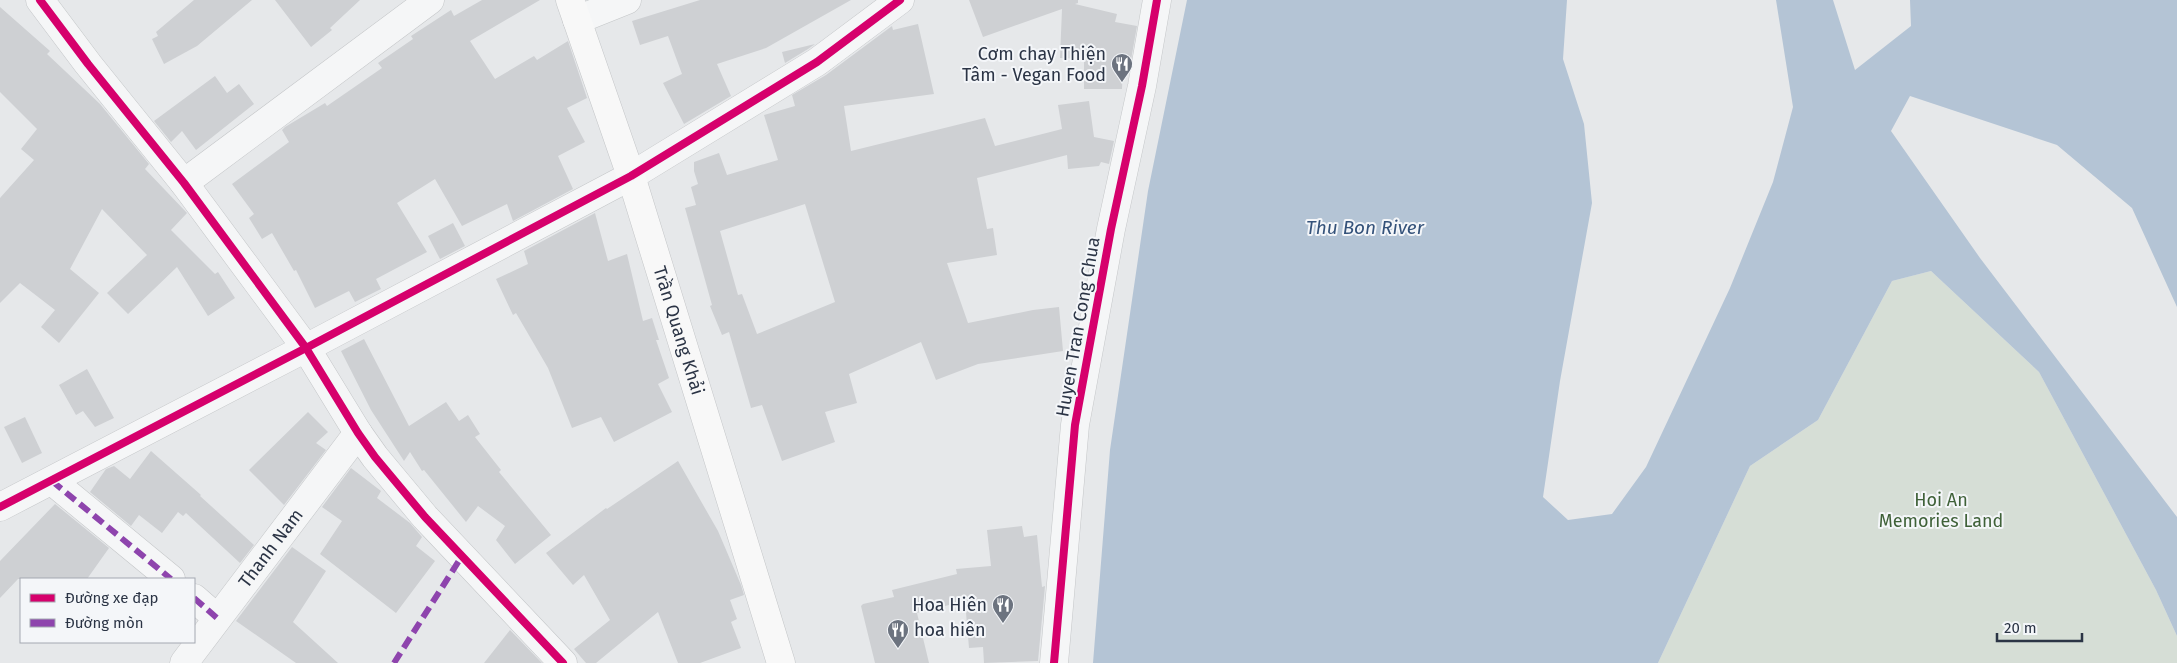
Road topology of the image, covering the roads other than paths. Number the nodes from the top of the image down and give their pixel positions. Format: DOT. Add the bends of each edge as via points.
graph roads {
  1 [pos="40,0"];
  2 [pos="430,0"];
  3 [pos="627,0"];
  4 [pos="900,0"];
  5 [pos="1157,0"];
  6 [pos="574,10"];
  7 [pos="631,176"];
  8 [pos="184,183"];
  9 [pos="306,348"];
  10 [pos="358,433"];
  11 [pos="52,481"];
  12 [pos="0,508"];
  13 [pos="169,578"];
  14 [pos="195,599"];
  15 [pos="217,618"];
  16 [pos="184,663"];
  17 [pos="563,663"];
  18 [pos="781,663"];
  19 [pos="1054,663"];
  1 -- 8 [label="street"];
  2 -- 8 [label="street"];
  3 -- 6 [label="street"];
  4 -- 7 [label="street" via="817,62"];
  5 -- 19 [label="street, Huyen Tran Cong Chua" via="1075,425"];
  6 -- 7 [label="street, Trần Quang Khải"];
  7 -- 9 [label="street"];
  7 -- 18 [label="street, Trần Quang Khải"];
  8 -- 9 [label="street"];
  9 -- 10 [label="street"];
  9 -- 11 [label="street"];
  10 -- 15 [label="street, Thanh Nam"];
  10 -- 17 [label="street" via="425,517"];
  11 -- 12 [label="street"];
  11 -- 13 [label="street"];
  14 -- 15 [label="street"];
  15 -- 16 [label="street, Thanh Nam"];
}
